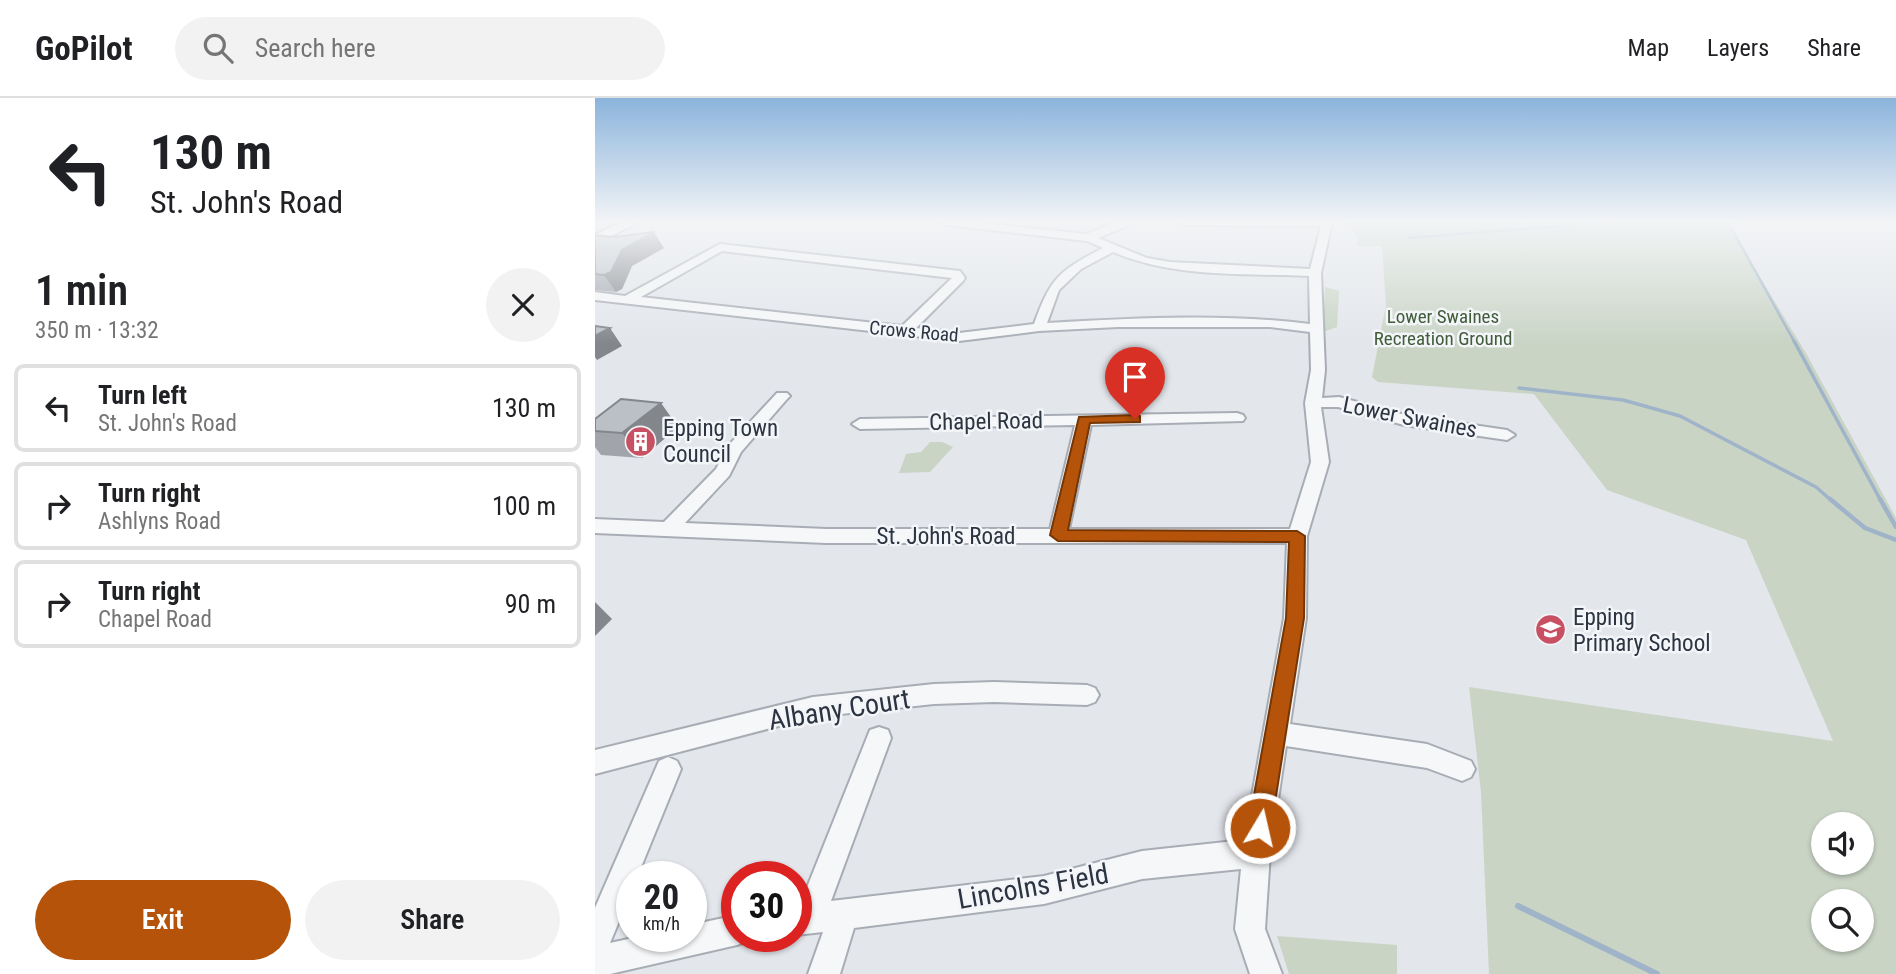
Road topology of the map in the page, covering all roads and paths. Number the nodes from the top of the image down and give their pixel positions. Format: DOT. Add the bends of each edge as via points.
graph roads {
  1 [pos="692,263"];
  2 [pos="848,263"];
  3 [pos="1083,263"];
  4 [pos="1153,263"];
  5 [pos="1317,263"];
  6 [pos="1315,273"];
  7 [pos="595,296"];
  8 [pos="627,300"];
  9 [pos="1039,327"];
  10 [pos="1317,328"];
  11 [pos="905,331"];
  12 [pos="782,396"];
  13 [pos="1313,403"];
  14 [pos="1237,418"];
  15 [pos="1084,419"];
  16 [pos="860,424"];
  17 [pos="1507,435"];
  18 [pos="595,526"];
  19 [pos="668,530"];
  20 [pos="1058,535"];
  21 [pos="1297,536"];
  22 [pos="1087,695"];
  23 [pos="1275,733"];
  24 [pos="879,738"];
  25 [pos="595,762"];
  26 [pos="668,769"];
  27 [pos="1462,769"];
  28 [pos="1256,853"];
  29 [pos="812,898"];
  30 [pos="844,914"];
  31 [pos="812,918"];
  32 [pos="721,934"];
  33 [pos="595,943"];
  34 [pos="595,962"];
  35 [pos="824,974"];
  36 [pos="1266,974"];
  1 -- 8 [label="street"];
  2 -- 11 [label="street" via="957,274 959,278"];
  3 -- 9 [label="street" via="1053,289"];
  4 -- 6 [label="street" via="1178,268"];
  5 -- 6 [label="street, Lower Swaines"];
  6 -- 10 [label="street, Lower Swaines"];
  7 -- 8 [label="street, Crows Road"];
  8 -- 11 [label="street, Crows Road"];
  9 -- 10 [label="street, Crows Road" via="1270,323"];
  9 -- 11 [label="street, Crows Road" via="958,337"];
  10 -- 13 [label="street, Lower Swaines"];
  12 -- 19 [label="street" via="734,450 723,472"];
  13 -- 17 [label="street, Lower Swaines" via="1339,402 1405,420"];
  13 -- 21 [label="street, Lower Swaines" via="1320,462"];
  14 -- 15 [label="street, Chapel Road"];
  15 -- 16 [label="street, Chapel Road"];
  15 -- 20 [label="street"];
  18 -- 19 [label="street, St. John's Road"];
  19 -- 20 [label="street, St. John's Road" via="834,537"];
  20 -- 21 [label="street, St. John's Road"];
  21 -- 23 [label="street, Lower Swaines" via="1295,618"];
  22 -- 25 [label="street, Albany Court" via="946,693 813,707"];
  23 -- 27 [label="street" via="1427,756"];
  23 -- 28 [label="street, Lower Swaines"];
  24 -- 29 [label="street, Lincolns Field"];
  26 -- 33 [label="street"];
  28 -- 30 [label="street, Lincolns Field" via="1142,865 1044,890"];
  28 -- 36 [label="street, Lower Swaines" via="1250,929"];
  30 -- 31 [label="street, Lincolns Field"];
  30 -- 35 [label="street"];
  32 -- 34 [label="street"];
}
